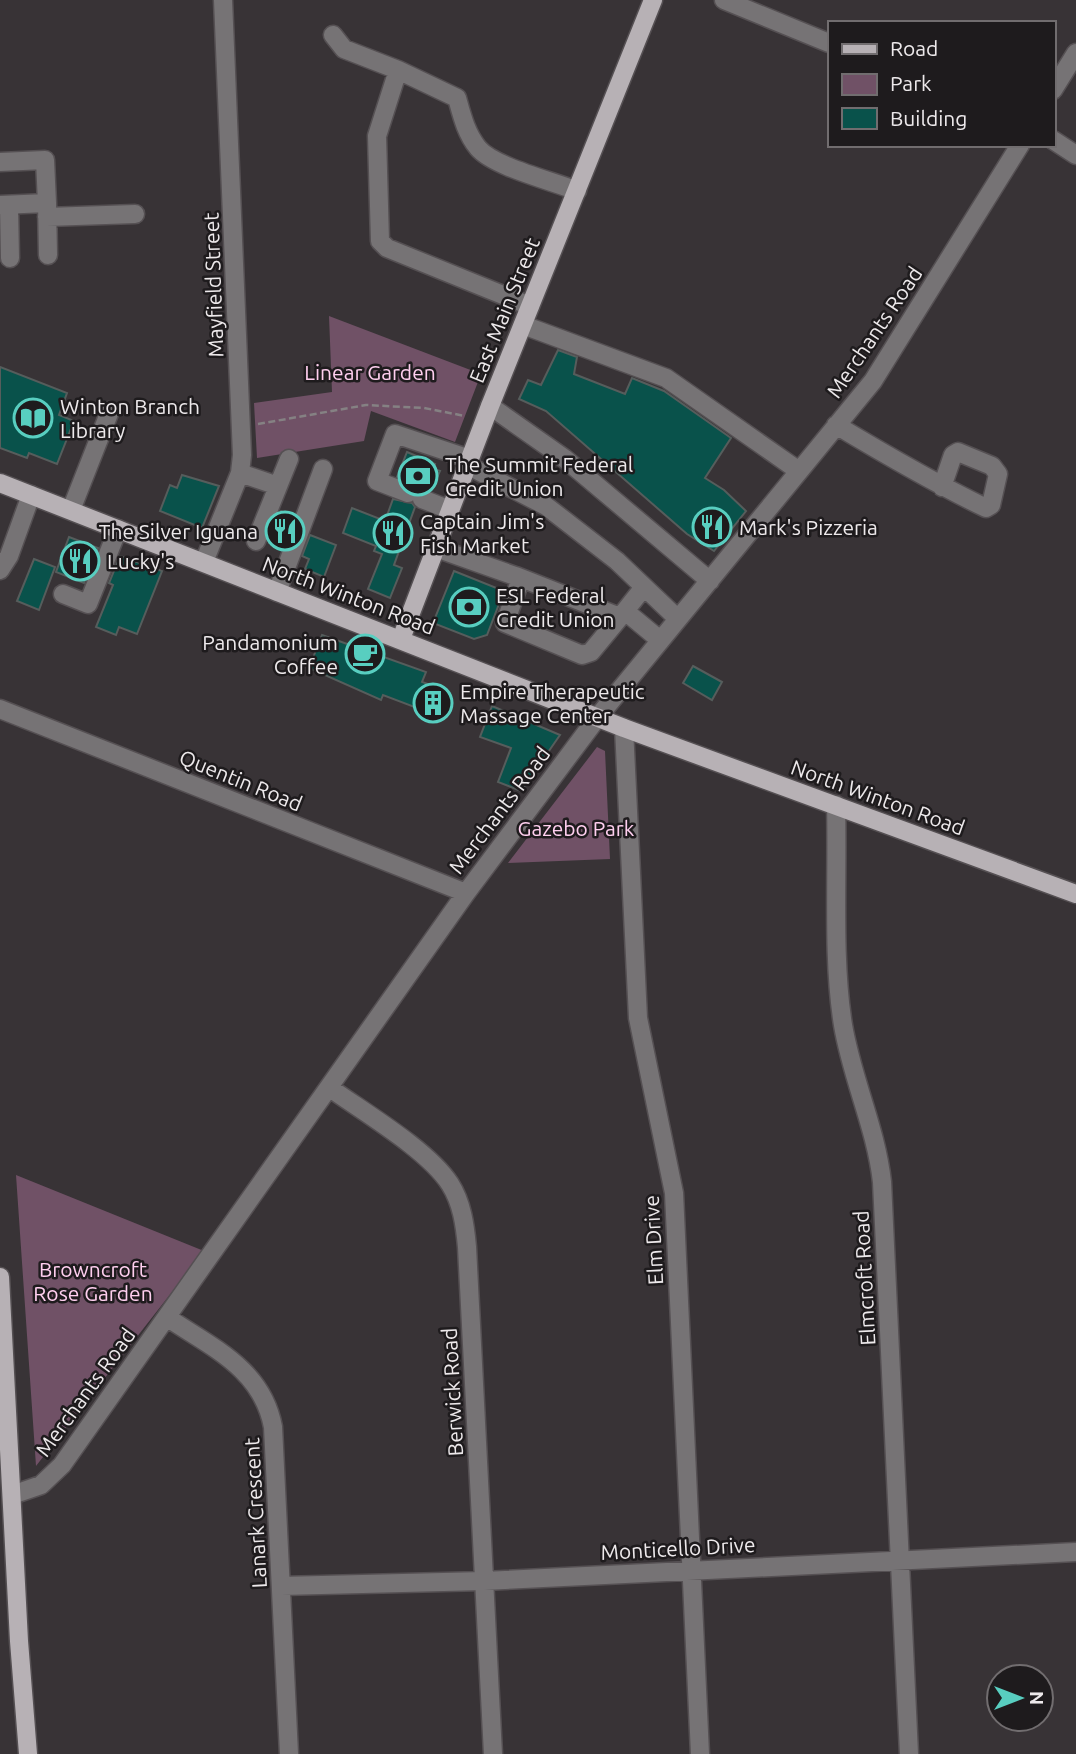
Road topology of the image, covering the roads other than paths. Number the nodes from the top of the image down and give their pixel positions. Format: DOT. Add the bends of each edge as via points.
graph roads {
  1 [pos="223,0"];
  2 [pos="653,0"];
  3 [pos="724,0"];
  4 [pos="333,35"];
  5 [pos="828,43"];
  6 [pos="1076,53"];
  7 [pos="398,70"];
  8 [pos="1055,87"];
  9 [pos="1055,141"];
  10 [pos="1019,147"];
  11 [pos="1076,155"];
  12 [pos="0,162"];
  13 [pos="577,191"];
  14 [pos="4,205"];
  15 [pos="47,210"];
  16 [pos="135,214"];
  17 [pos="48,255"];
  18 [pos="10,258"];
  19 [pos="530,306"];
  20 [pos="523,325"];
  21 [pos="490,405"];
  22 [pos="110,411"];
  23 [pos="836,425"];
  24 [pos="289,459"];
  25 [pos="469,462"];
  26 [pos="324,469"];
  27 [pos="799,471"];
  28 [pos="240,473"];
  29 [pos="0,483"];
  30 [pos="278,486"];
  31 [pos="942,487"];
  32 [pos="31,495"];
  33 [pos="71,510"];
  34 [pos="450,510"];
  35 [pos="118,529"];
  36 [pos="256,541"];
  37 [pos="436,548"];
  38 [pos="204,562"];
  39 [pos="0,570"];
  40 [pos="516,576"];
  41 [pos="710,581"];
  42 [pos="644,587"];
  43 [pos="277,592"];
  44 [pos="63,594"];
  45 [pos="622,614"];
  46 [pos="678,619"];
  47 [pos="401,639"];
  48 [pos="660,640"];
  49 [pos="0,709"];
  50 [pos="597,718"];
  51 [pos="624,728"];
  52 [pos="836,805"];
  53 [pos="466,893"];
  54 [pos="1076,894"];
  55 [pos="330,1088"];
  56 [pos="0,1277"];
  57 [pos="168,1318"];
  58 [pos="12,1495"];
  59 [pos="1076,1552"];
  60 [pos="900,1560"];
  61 [pos="692,1569"];
  62 [pos="484,1581"];
  63 [pos="281,1586"];
  64 [pos="29,1754"];
  65 [pos="289,1754"];
  66 [pos="493,1754"];
  67 [pos="700,1754"];
  68 [pos="909,1754"];
  1 -- 28 [label="street, Mayfield Street" via="242,426"];
  2 -- 13 [label="main road, East Main Street"];
  3 -- 5 [label="street"];
  4 -- 7 [label="street" via="344,49"];
  6 -- 8 [label="street"];
  7 -- 13 [label="street" via="457,98 464,125 480,150"];
  7 -- 19 [label="street" via="377,136 380,241 387,248"];
  9 -- 11 [label="street"];
  10 -- 23 [label="street, Merchants Road" via="907,330"];
  12 -- 15 [label="street" via="45,160"];
  13 -- 19 [label="main road, East Main Street"];
  14 -- 15 [label="street"];
  14 -- 18 [label="street"];
  15 -- 16 [label="street"];
  15 -- 17 [label="street"];
  19 -- 20 [label="main road, East Main Street"];
  20 -- 21 [label="main road, East Main Street"];
  20 -- 27 [label="street" via="666,378"];
  21 -- 25 [label="main road, East Main Street"];
  21 -- 41 [label="street" via="564,458"];
  22 -- 33 [label="street"];
  23 -- 27 [label="street, Merchants Road"];
  23 -- 31 [label="street"];
  24 -- 30 [label="street"];
  25 -- 34 [label="main road, East Main Street"];
  25 -- 34 [label="street" via="395,433 377,481"];
  25 -- 42 [label="street" via="546,506"];
  26 -- 43 [label="street"];
  27 -- 41 [label="street, Merchants Road"];
  28 -- 30 [label="street"];
  28 -- 38 [label="street, Mayfield Street"];
  29 -- 32 [label="main road, North Winton Road"];
  30 -- 36 [label="street"];
  32 -- 33 [label="main road, North Winton Road"];
  32 -- 39 [label="street"];
  33 -- 35 [label="main road, North Winton Road"];
  34 -- 37 [label="main road, East Main Street"];
  35 -- 38 [label="main road, North Winton Road"];
  35 -- 44 [label="street" via="88,604"];
  37 -- 40 [label="street"];
  37 -- 47 [label="main road, East Main Street"];
  38 -- 43 [label="main road, North Winton Road"];
  40 -- 45 [label="street"];
  40 -- 45 [label="street" via="520,581 505,623 582,655 591,652"];
  41 -- 46 [label="street, Merchants Road"];
  42 -- 45 [label="street"];
  42 -- 46 [label="street"];
  43 -- 47 [label="main road, North Winton Road"];
  45 -- 48 [label="street"];
  46 -- 48 [label="street, Merchants Road"];
  47 -- 50 [label="main road, North Winton Road"];
  48 -- 50 [label="street, Merchants Road"];
  49 -- 53 [label="street, Quentin Road"];
  50 -- 51 [label="main road, North Winton Road"];
  50 -- 53 [label="street, Merchants Road"];
  51 -- 52 [label="main road, North Winton Road"];
  51 -- 61 [label="street, Elm Drive" via="638,1018 674,1193"];
  52 -- 54 [label="main road, North Winton Road"];
  52 -- 60 [label="street, Elmcroft Road" via="840,1002 849,1057 875,1140 882,1182"];
  53 -- 55 [label="street, Merchants Road"];
  55 -- 57 [label="street, Merchants Road"];
  55 -- 62 [label="street, Berwick Road" via="433,1165 449,1184 462,1212"];
  56 -- 58 [label="main road"];
  57 -- 58 [label="street, Merchants Road" via="55,1472 34,1489"];
  57 -- 63 [label="street, Lanark Crescent" via="251,1376 267,1400 273,1427"];
  58 -- 64 [label="main road"];
  59 -- 60 [label="street, Monticello Drive"];
  60 -- 61 [label="street, Monticello Drive"];
  60 -- 68 [label="street, Elmcroft Road"];
  61 -- 62 [label="street, Monticello Drive"];
  61 -- 67 [label="street, Elm Drive"];
  62 -- 63 [label="street, Monticello Drive"];
  62 -- 66 [label="street, Berwick Road"];
  63 -- 65 [label="street, Lanark Crescent"];
}
